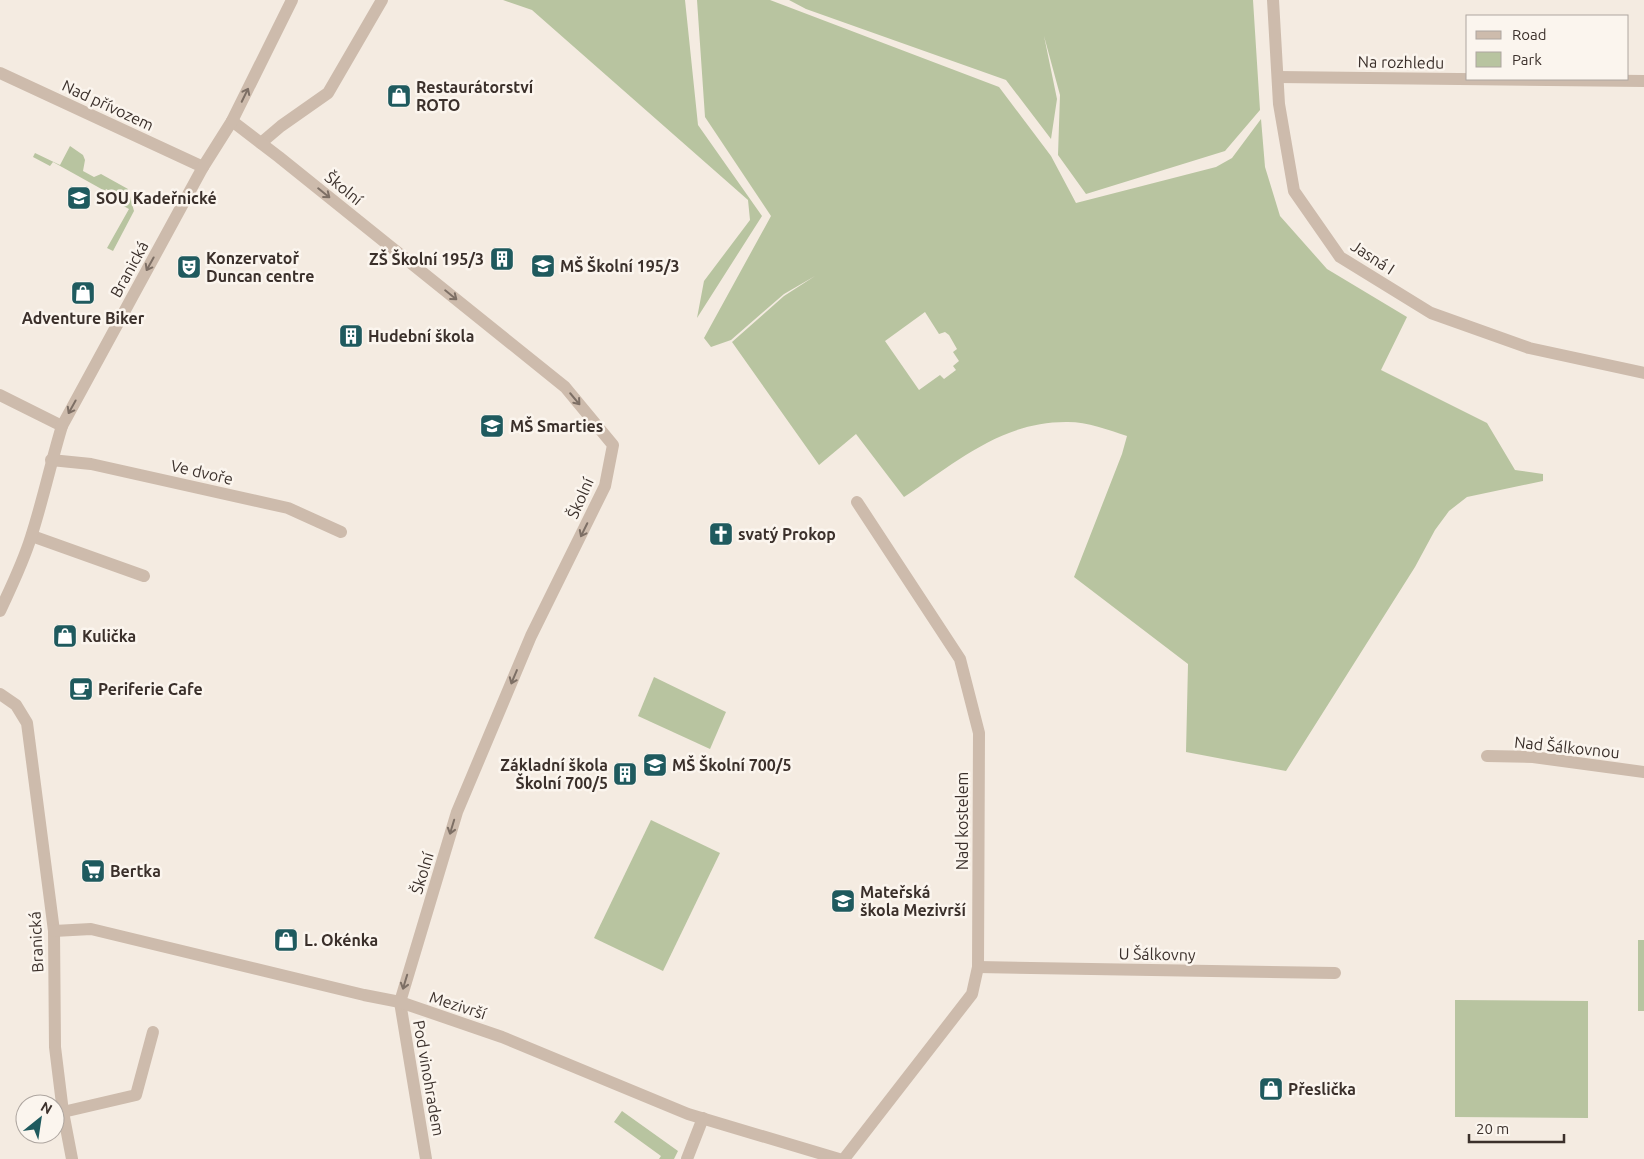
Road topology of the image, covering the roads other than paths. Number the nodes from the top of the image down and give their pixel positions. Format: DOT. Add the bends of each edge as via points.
graph roads {
  1 [pos="292,0"];
  2 [pos="382,0"];
  3 [pos="1273,0"];
  4 [pos="0,73"];
  5 [pos="1278,77"];
  6 [pos="1466,79"];
  7 [pos="1552,80"];
  8 [pos="1644,81"];
  9 [pos="232,120"];
  10 [pos="261,142"];
  11 [pos="203,168"];
  12 [pos="1644,373"];
  13 [pos="0,395"];
  14 [pos="62,426"];
  15 [pos="51,460"];
  16 [pos="857,502"];
  17 [pos="341,532"];
  18 [pos="32,536"];
  19 [pos="144,576"];
  20 [pos="0,612"];
  21 [pos="0,694"];
  22 [pos="1487,756"];
  23 [pos="1644,772"];
  24 [pos="54,932"];
  25 [pos="978,967"];
  26 [pos="1335,974"];
  27 [pos="400,1002"];
  28 [pos="153,1032"];
  29 [pos="61,1094"];
  30 [pos="65,1112"];
  31 [pos="703,1118"];
  32 [pos="65,1122"];
  33 [pos="72,1159"];
  34 [pos="426,1159"];
  35 [pos="687,1159"];
  36 [pos="839,1159"];
  37 [pos="844,1159"];
  9 -- 1 [label="street, Branická, one-way"];
  2 -- 10 [label="street" via="328,93"];
  3 -- 5 [label="street, Jasná I"];
  4 -- 11 [label="street, Nad přívozem"];
  5 -- 6 [label="street, Na rozhledu"];
  5 -- 12 [label="street, Jasná I" via="1279,104 1294,191 1340,257 1430,313 1529,348"];
  7 -- 8 [label="street, Na rozhledu"];
  9 -- 10 [label="street, Školní"];
  9 -- 11 [label="street, Branická"];
  10 -- 27 [label="street, Školní, one-way" via="565,387 613,445 605,486 531,636 457,812"];
  11 -- 14 [label="street, Branická, one-way"];
  13 -- 14 [label="street"];
  14 -- 15 [label="street, Branická"];
  15 -- 17 [label="street, Ve dvoře" via="91,464 288,508"];
  15 -- 18 [label="street, Branická"];
  16 -- 25 [label="street, Nad kostelem" via="960,659 979,733"];
  18 -- 19 [label="street"];
  18 -- 20 [label="street, Branická"];
  21 -- 24 [label="street, Branická" via="16,705 27,723"];
  22 -- 23 [label="street, Nad Šálkovnou" via="1533,757"];
  24 -- 27 [label="street, Mezivrší" via="91,929"];
  24 -- 29 [label="street, Branická" via="55,1047"];
  25 -- 26 [label="street, U Šálkovny"];
  25 -- 37 [label="street, Nad kostelem" via="972,994"];
  27 -- 31 [label="street, Mezivrší" via="502,1036"];
  27 -- 34 [label="street, Pod vinohradem"];
  28 -- 30 [label="street" via="136,1095"];
  31 -- 35 [label="street"];
  31 -- 36 [label="street, Mezivrší"];
  32 -- 33 [label="street, Branická"];
}
